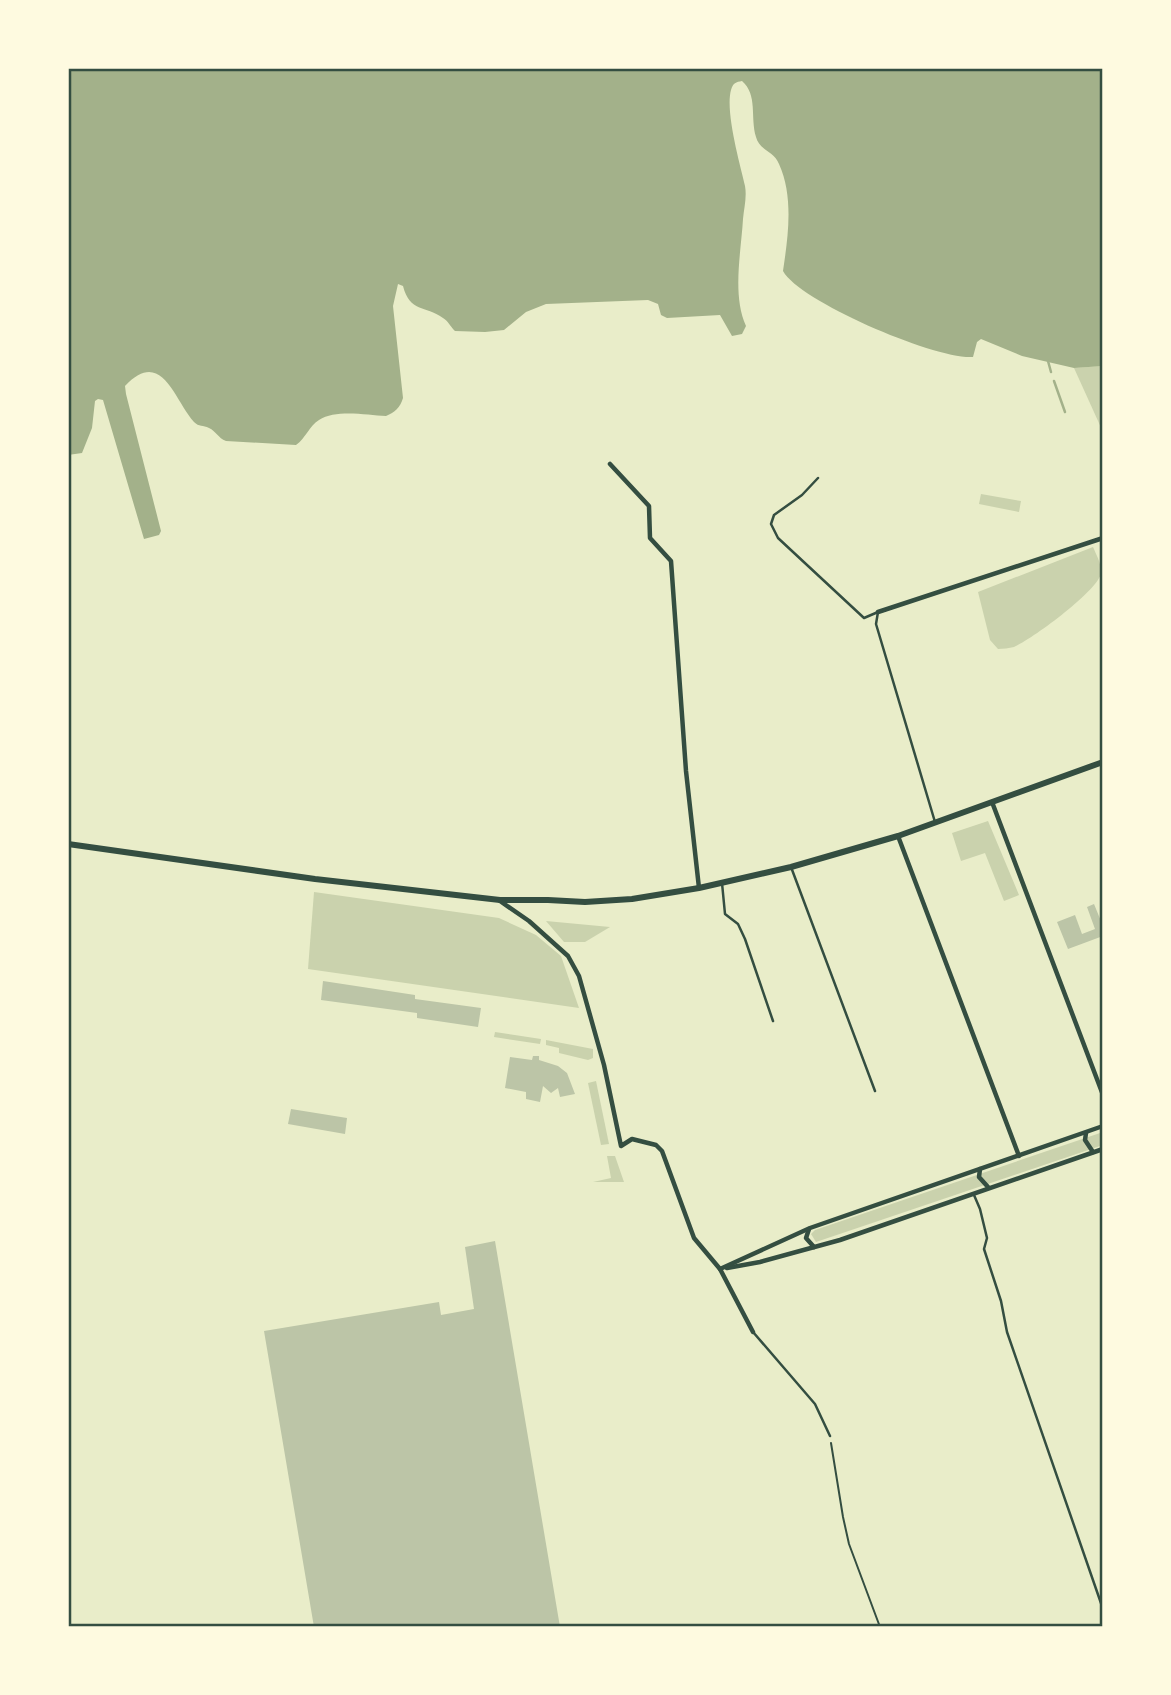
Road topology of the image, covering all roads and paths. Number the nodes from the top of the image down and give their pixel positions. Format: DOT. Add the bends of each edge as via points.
graph roads {
  1 [pos="610,464"];
  2 [pos="818,478"];
  3 [pos="1103,538"];
  4 [pos="878,612"];
  5 [pos="1103,762"];
  6 [pos="992,801"];
  7 [pos="935,822"];
  8 [pos="898,836"];
  9 [pos="68,844"];
  10 [pos="792,867"];
  11 [pos="722,883"];
  12 [pos="699,888"];
  13 [pos="500,900"];
  14 [pos="773,1021"];
  15 [pos="875,1091"];
  16 [pos="1103,1095"];
  17 [pos="1103,1126"];
  18 [pos="1086,1132"];
  19 [pos="1103,1149"];
  20 [pos="1093,1152"];
  21 [pos="1019,1156"];
  22 [pos="980,1169"];
  23 [pos="988,1187"];
  24 [pos="973,1192"];
  25 [pos="810,1228"];
  26 [pos="814,1247"];
  27 [pos="720,1269"];
  28 [pos="753,1332"];
  29 [pos="830,1436"];
  30 [pos="1103,1609"];
  31 [pos="880,1627"];
  1 -- 12 [label="street" via="649,506 650,538 671,561"];
  2 -- 4 [label="lane" via="774,515 771,524 778,538 864,618"];
  3 -- 4 [label="street"];
  4 -- 7 [label="lane" via="876,624"];
  5 -- 6 [label="main road"];
  6 -- 7 [label="main road"];
  6 -- 16 [label="street"];
  7 -- 8 [label="main road"];
  8 -- 10 [label="main road"];
  8 -- 21 [label="street"];
  9 -- 13 [label="main road"];
  10 -- 11 [label="main road"];
  10 -- 15 [label="lane"];
  11 -- 12 [label="main road"];
  11 -- 14 [label="lane" via="725,914 738,924 745,939"];
  12 -- 13 [label="main road" via="585,902"];
  13 -- 27 [label="street" via="568,956 579,976 604,1065 621,1146 632,1139 663,1151 694,1238"];
  17 -- 18 [label="street"];
  18 -- 20 [label="street" via="1085,1140"];
  18 -- 21 [label="street"];
  19 -- 20 [label="street"];
  20 -- 23 [label="street"];
  21 -- 22 [label="street"];
  22 -- 23 [label="street" via="979,1177"];
  22 -- 25 [label="street"];
  23 -- 24 [label="street"];
  24 -- 26 [label="street"];
  24 -- 30 [label="lane" via="1002,1315"];
  25 -- 26 [label="street" via="806,1238"];
  25 -- 27 [label="street"];
  26 -- 27 [label="street"];
  27 -- 28 [label="street"];
  28 -- 29 [label="lane" via="815,1404"];
  29 -- 31 [label="path" via="849,1544"];
}
